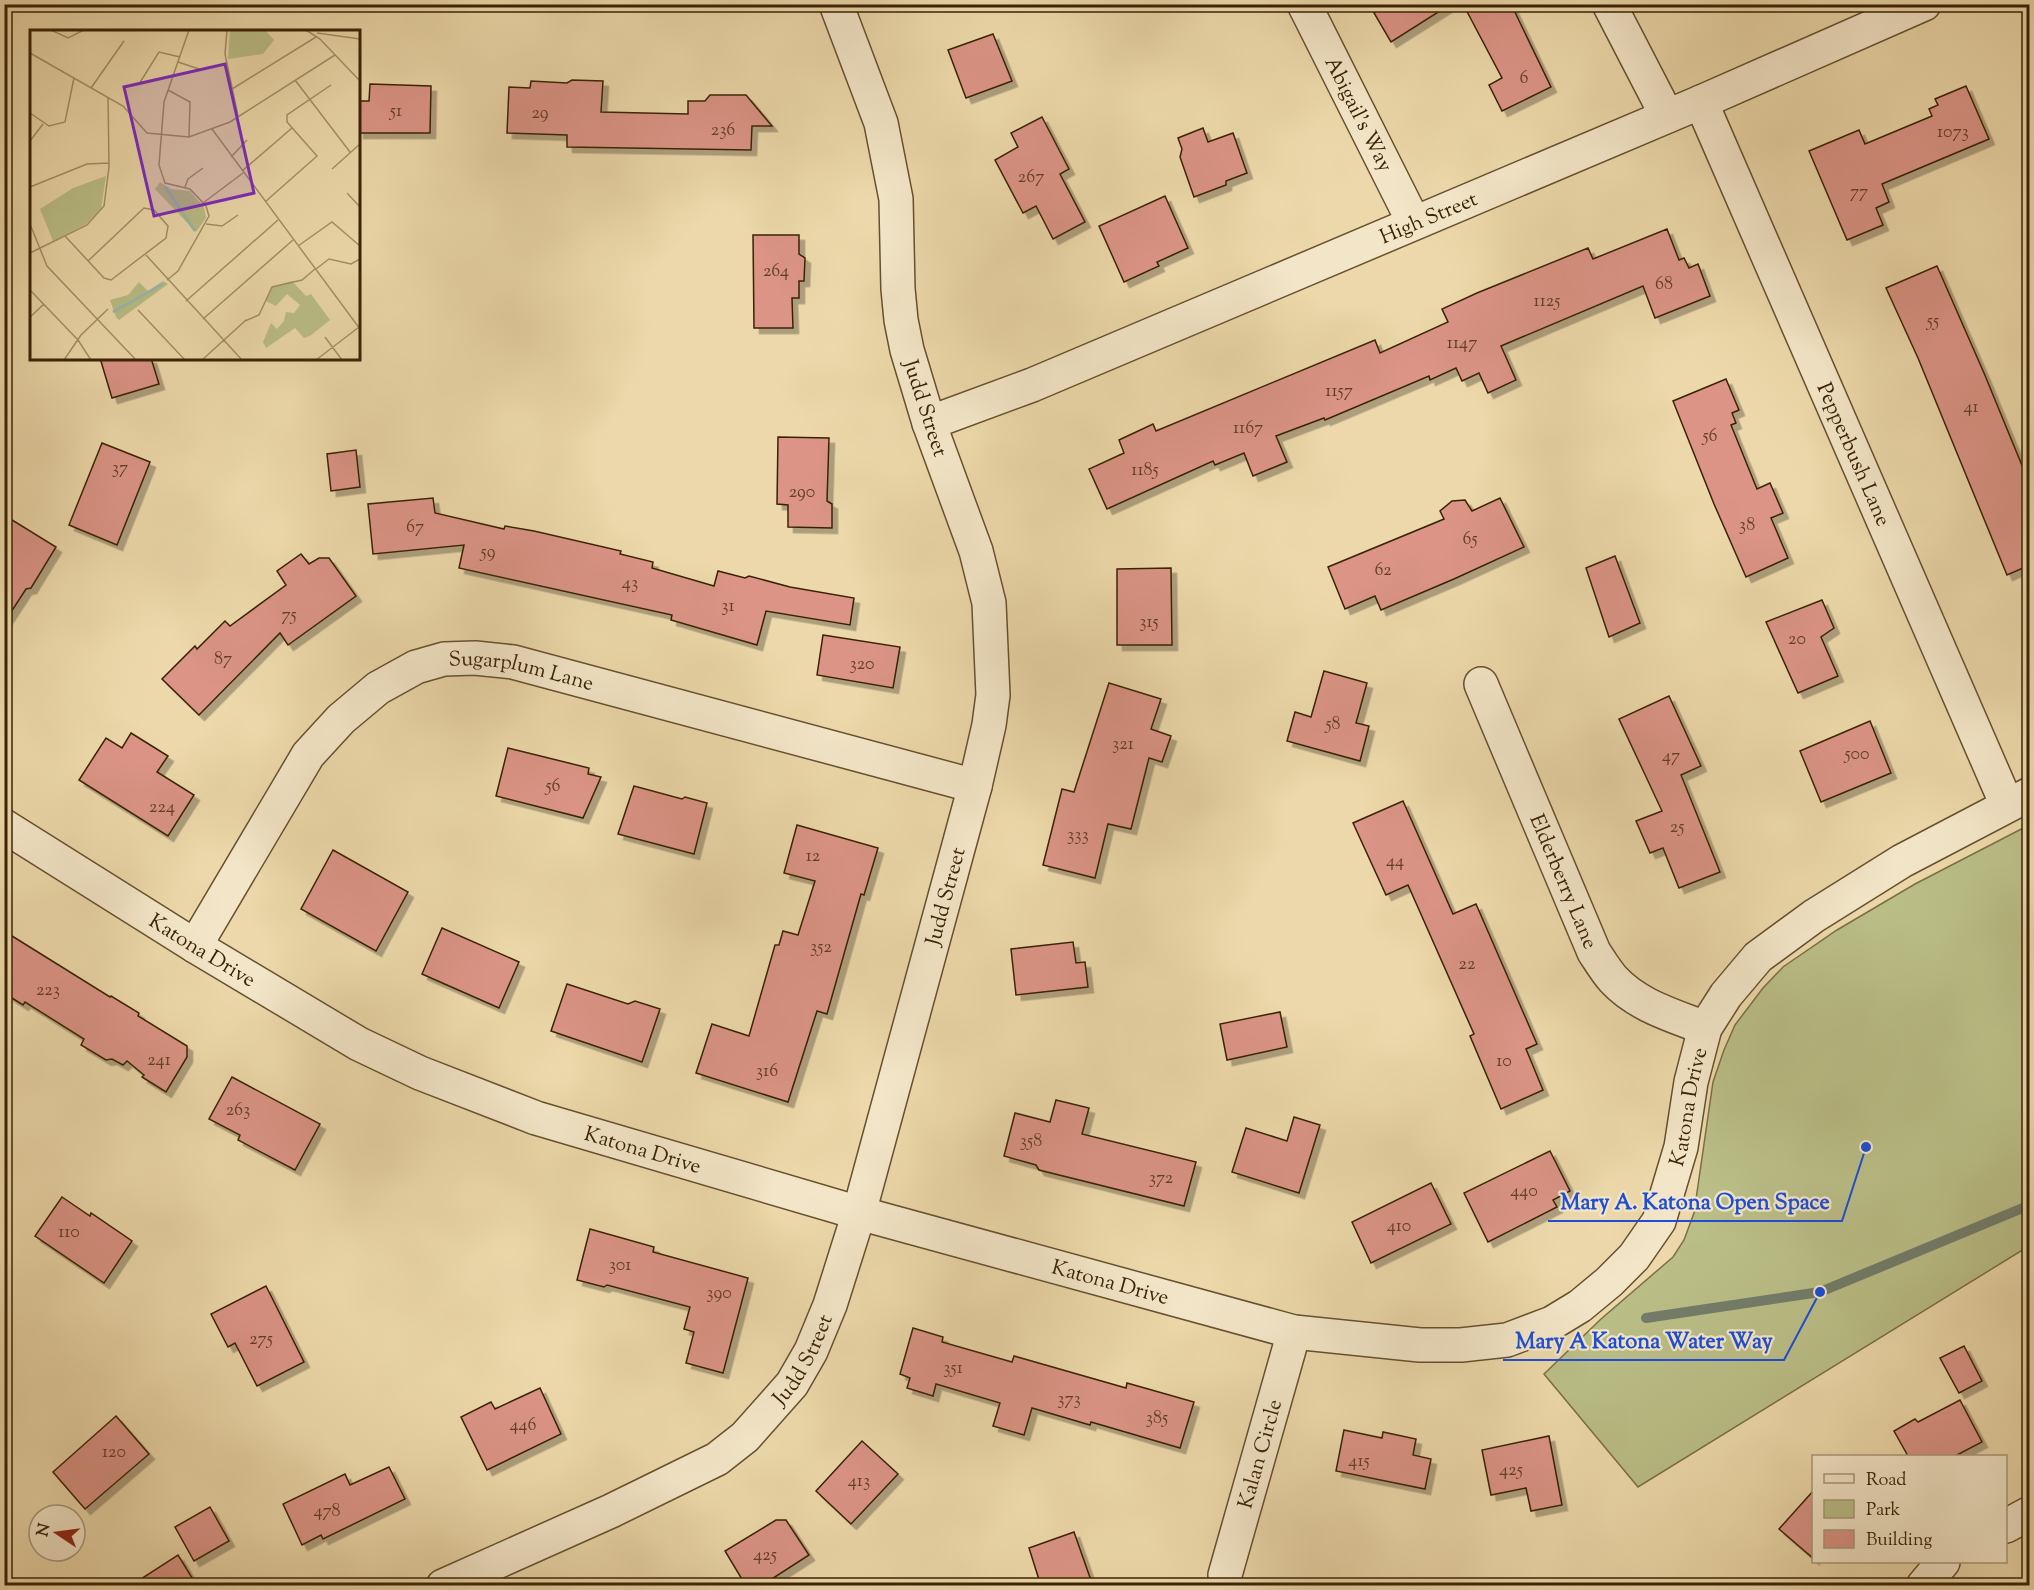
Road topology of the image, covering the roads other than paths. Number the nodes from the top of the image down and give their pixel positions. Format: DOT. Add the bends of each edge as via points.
graph roads {
  1 [pos="836,4"];
  2 [pos="1304,4"];
  3 [pos="1609,4"];
  4 [pos="1924,4"];
  5 [pos="1701,102"];
  6 [pos="1667,117"];
  7 [pos="1414,223"];
  8 [pos="929,423"];
  9 [pos="1481,684"];
  10 [pos="975,786"];
  11 [pos="2018,799"];
  12 [pos="4,826"];
  13 [pos="195,946"];
  14 [pos="1705,1028"];
  15 [pos="859,1213"];
  16 [pos="1294,1332"];
  17 [pos="2030,1513"];
  18 [pos="2007,1525"];
  19 [pos="1942,1563"];
  20 [pos="1225,1575"];
  21 [pos="443,1586"];
  22 [pos="1923,1586"];
  1 -- 8 [label="street, Judd Street" via="881,123 897,199 901,320"];
  2 -- 7 [label="street, Abigail's Way"];
  3 -- 6 [label="street"];
  4 -- 5 [label="street, High Street"];
  5 -- 6 [label="street, High Street"];
  5 -- 11 [label="street, Pepperbush Lane"];
  6 -- 7 [label="street, High Street"];
  7 -- 8 [label="street, High Street" via="1032,385"];
  8 -- 10 [label="street, Judd Street" via="976,551 989,603 993,695"];
  9 -- 14 [label="street, Elderberry Lane" via="1594,952 1612,979 1635,998"];
  10 -- 13 [label="street, Sugarplum Lane" via="513,662 444,659 416,667 378,688 340,719 308,755"];
  10 -- 15 [label="street, Judd Street"];
  11 -- 14 [label="street, Katona Drive" via="1902,861 1814,916 1758,957"];
  12 -- 13 [label="street, Katona Drive"];
  13 -- 15 [label="street, Katona Drive" via="359,1044 420,1072 536,1118"];
  14 -- 16 [label="street, Katona Drive" via="1691,1082 1681,1147 1659,1221 1634,1257 1580,1306 1552,1323 1507,1340 1461,1345 1420,1345"];
  15 -- 16 [label="street, Katona Drive"];
  15 -- 21 [label="street, Judd Street" via="811,1351 792,1384 745,1437 717,1459"];
  16 -- 20 [label="street, Kalan Circle"];
  17 -- 18 [label="street"];
  19 -- 22 [label="street"];
}
